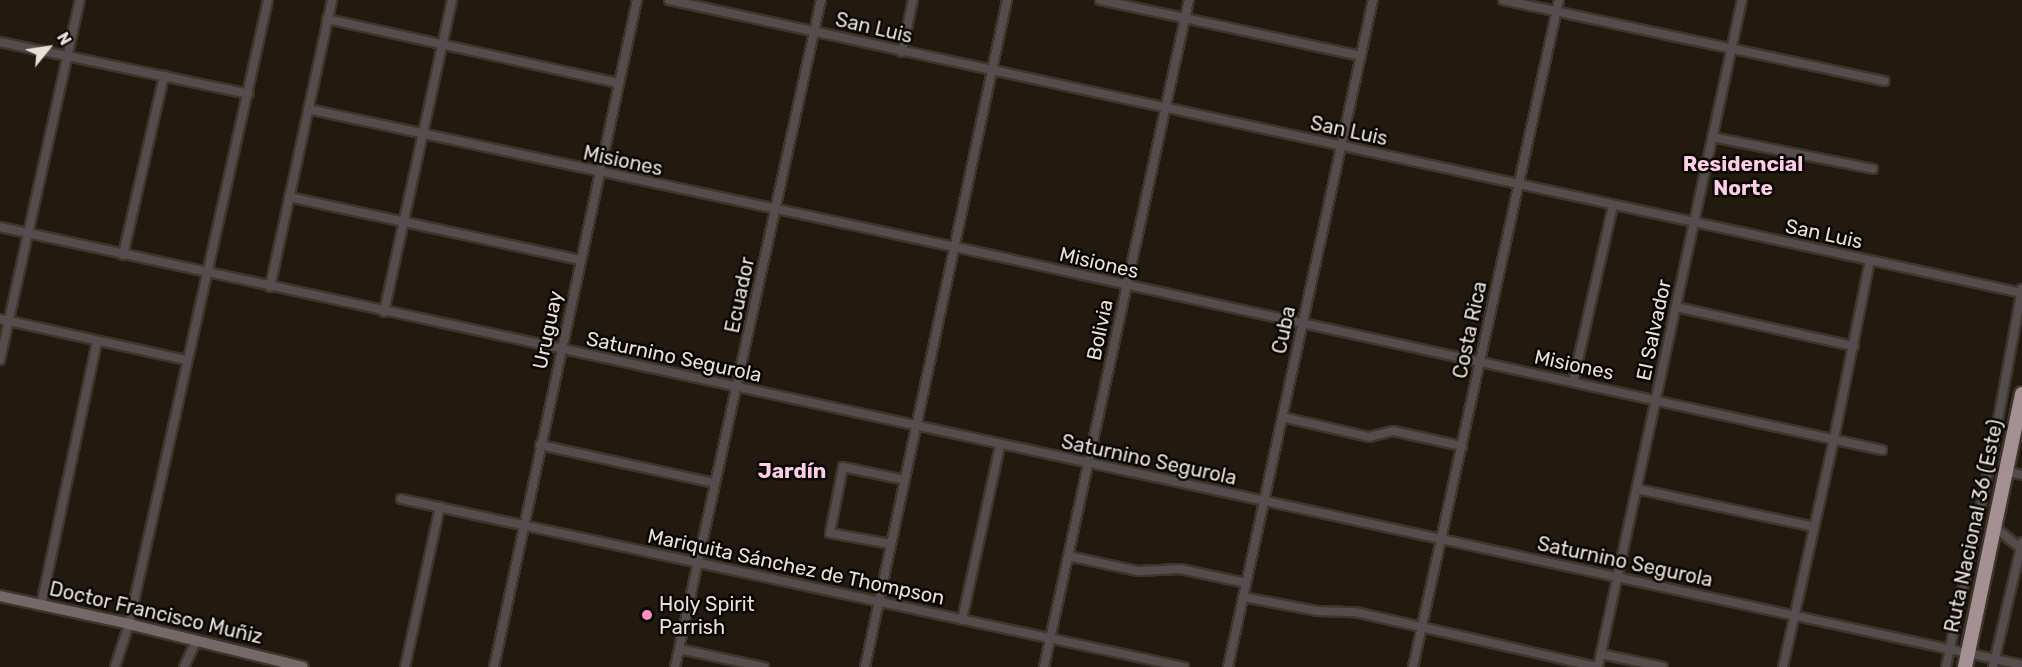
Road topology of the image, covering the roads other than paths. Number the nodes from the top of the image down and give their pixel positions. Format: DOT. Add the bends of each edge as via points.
graph roads {
  1 [pos="80,0"];
  2 [pos="268,0"];
  3 [pos="332,0"];
  4 [pos="452,0"];
  5 [pos="637,0"];
  6 [pos="669,0"];
  7 [pos="821,0"];
  8 [pos="914,0"];
  9 [pos="1007,0"];
  10 [pos="1100,0"];
  11 [pos="1189,0"];
  12 [pos="1373,0"];
  13 [pos="1503,0"];
  14 [pos="1559,0"];
  15 [pos="1742,0"];
  16 [pos="1556,12"];
  17 [pos="1185,18"];
  18 [pos="327,20"];
  19 [pos="814,31"];
  20 [pos="0,42"];
  21 [pos="443,45"];
  22 [pos="1731,50"];
  23 [pos="902,52"];
  24 [pos="68,56"];
  25 [pos="1361,56"];
  26 [pos="992,70"];
  27 [pos="164,76"];
  28 [pos="1885,81"];
  29 [pos="619,83"];
  30 [pos="249,94"];
  31 [pos="1165,108"];
  32 [pos="308,109"];
  33 [pos="423,135"];
  34 [pos="1712,137"];
  35 [pos="1341,147"];
  36 [pos="1874,169"];
  37 [pos="600,173"];
  38 [pos="1518,185"];
  39 [pos="289,197"];
  40 [pos="1612,206"];
  41 [pos="775,209"];
  42 [pos="404,221"];
  43 [pos="1694,224"];
  44 [pos="0,227"];
  45 [pos="28,234"];
  46 [pos="955,247"];
  47 [pos="123,255"];
  48 [pos="580,260"];
  49 [pos="1870,261"];
  50 [pos="206,273"];
  51 [pos="1127,286"];
  52 [pos="270,287"];
  53 [pos="2022,291"];
  54 [pos="1676,307"];
  55 [pos="384,312"];
  56 [pos="0,319"];
  57 [pos="9,321"];
  58 [pos="1303,324"];
  59 [pos="97,341"];
  60 [pos="1854,346"];
  61 [pos="561,350"];
  62 [pos="0,360"];
  63 [pos="186,360"];
  64 [pos="1480,362"];
  65 [pos="1573,382"];
  66 [pos="736,388"];
  67 [pos="2022,394"];
  68 [pos="1656,400"];
  69 [pos="1282,417"];
  70 [pos="916,427"];
  71 [pos="1834,439"];
  72 [pos="1000,445"];
  73 [pos="540,446"];
  74 [pos="1462,446"];
  75 [pos="1882,450"];
  76 [pos="1088,464"];
  77 [pos="2006,471"];
  78 [pos="2022,475"];
  79 [pos="905,480"];
  80 [pos="715,483"];
  81 [pos="1636,489"];
  82 [pos="401,499"];
  83 [pos="1264,501"];
  84 [pos="440,507"];
  85 [pos="523,525"];
  86 [pos="1814,527"];
  87 [pos="1995,527"];
  88 [pos="1441,540"];
  89 [pos="891,544"];
  90 [pos="2021,545"];
  91 [pos="1068,556"];
  92 [pos="698,562"];
  93 [pos="1617,578"];
  94 [pos="1246,583"];
  95 [pos="0,596"];
  96 [pos="1243,597"];
  97 [pos="879,602"];
  98 [pos="41,605"];
  99 [pos="1796,614"];
  100 [pos="962,620"];
  101 [pos="129,624"];
  102 [pos="1422,627"];
  103 [pos="1050,638"];
  104 [pos="196,641"];
  105 [pos="679,649"];
  106 [pos="1950,649"];
  107 [pos="1968,652"];
  108 [pos="1601,654"];
  109 [pos="1994,663"];
  110 [pos="2022,665"];
  111 [pos="115,667"];
  112 [pos="184,667"];
  113 [pos="303,667"];
  114 [pos="405,667"];
  115 [pos="494,667"];
  116 [pos="675,667"];
  117 [pos="764,667"];
  118 [pos="865,667"];
  119 [pos="1044,667"];
  120 [pos="1184,667"];
  121 [pos="1228,667"];
  122 [pos="1413,667"];
  123 [pos="1598,667"];
  124 [pos="1663,667"];
  125 [pos="1783,667"];
  126 [pos="1946,667"];
  127 [pos="1965,667"];
  1 -- 24 [label="street"];
  2 -- 30 [label="street"];
  3 -- 18 [label="street"];
  4 -- 21 [label="street"];
  5 -- 29 [label="street, Uruguay"];
  6 -- 19 [label="street, San Luis"];
  7 -- 19 [label="street, Ecuador"];
  8 -- 23 [label="street"];
  9 -- 26 [label="street"];
  10 -- 17 [label="street"];
  11 -- 17 [label="street, Bolivia"];
  12 -- 25 [label="street, Cuba"];
  13 -- 16 [label="street"];
  14 -- 16 [label="street, Costa Rica"];
  15 -- 22 [label="street, El Salvador"];
  16 -- 22 [label="street"];
  16 -- 38 [label="street, Costa Rica"];
  17 -- 25 [label="street"];
  17 -- 31 [label="street, Bolivia"];
  18 -- 21 [label="street"];
  18 -- 32 [label="street"];
  19 -- 23 [label="street, San Luis"];
  19 -- 41 [label="street, Ecuador"];
  20 -- 24 [label="street"];
  21 -- 29 [label="street"];
  21 -- 33 [label="street"];
  22 -- 28 [label="street"];
  22 -- 34 [label="street, El Salvador"];
  23 -- 26 [label="street, San Luis"];
  24 -- 27 [label="street"];
  24 -- 45 [label="street"];
  25 -- 35 [label="street, Cuba"];
  26 -- 31 [label="street, San Luis"];
  26 -- 46 [label="street"];
  27 -- 30 [label="street"];
  27 -- 47 [label="street"];
  29 -- 37 [label="street, Uruguay"];
  30 -- 50 [label="street"];
  31 -- 35 [label="street, San Luis"];
  31 -- 51 [label="street, Bolivia"];
  32 -- 33 [label="street, Misiones"];
  32 -- 39 [label="street"];
  33 -- 37 [label="street, Misiones"];
  33 -- 42 [label="street"];
  34 -- 36 [label="street"];
  34 -- 43 [label="street, El Salvador"];
  35 -- 38 [label="street, San Luis"];
  35 -- 58 [label="street, Cuba"];
  37 -- 41 [label="street, Misiones"];
  37 -- 48 [label="street, Uruguay"];
  38 -- 40 [label="street, San Luis"];
  38 -- 64 [label="street, Costa Rica"];
  39 -- 42 [label="street"];
  39 -- 52 [label="street"];
  40 -- 43 [label="street, San Luis"];
  40 -- 65 [label="street"];
  41 -- 46 [label="street, Misiones"];
  41 -- 66 [label="street, Ecuador"];
  42 -- 48 [label="street"];
  42 -- 55 [label="street"];
  43 -- 49 [label="street, San Luis"];
  43 -- 54 [label="street, El Salvador"];
  44 -- 45 [label="street, Saturnino Segurola"];
  45 -- 47 [label="street, Saturnino Segurola"];
  45 -- 57 [label="street"];
  46 -- 51 [label="street, Misiones"];
  46 -- 70 [label="street"];
  47 -- 50 [label="street, Saturnino Segurola"];
  48 -- 61 [label="street, Uruguay"];
  49 -- 53 [label="street, San Luis"];
  49 -- 60 [label="street"];
  50 -- 52 [label="street, Saturnino Segurola"];
  50 -- 63 [label="street"];
  51 -- 58 [label="street, Misiones"];
  51 -- 76 [label="street, Bolivia"];
  52 -- 55 [label="street, Saturnino Segurola"];
  53 -- 106 [label="street"];
  54 -- 60 [label="street"];
  54 -- 68 [label="street, El Salvador"];
  55 -- 61 [label="street, Saturnino Segurola"];
  56 -- 57 [label="street"];
  57 -- 59 [label="street"];
  57 -- 62 [label="street"];
  58 -- 64 [label="street, Misiones"];
  58 -- 69 [label="street, Cuba"];
  59 -- 63 [label="street"];
  59 -- 98 [label="street"];
  60 -- 71 [label="street"];
  61 -- 66 [label="street, Saturnino Segurola"];
  61 -- 73 [label="street, Uruguay"];
  63 -- 101 [label="street"];
  64 -- 65 [label="street, Misiones"];
  64 -- 74 [label="street, Costa Rica"];
  65 -- 68 [label="street, Misiones"];
  66 -- 70 [label="street, Saturnino Segurola"];
  66 -- 80 [label="street, Ecuador"];
  67 -- 77 [label="highway, Ruta Nacional 36 (Este)"];
  68 -- 71 [label="street, Misiones"];
  68 -- 81 [label="street, El Salvador"];
  69 -- 74 [label="street" via="1369,436 1393,431"];
  69 -- 83 [label="street, Cuba"];
  70 -- 72 [label="street, Saturnino Segurola"];
  70 -- 79 [label="street"];
  71 -- 75 [label="street, Misiones"];
  71 -- 86 [label="street"];
  72 -- 76 [label="street, Saturnino Segurola"];
  72 -- 100 [label="street"];
  73 -- 80 [label="street"];
  73 -- 85 [label="street, Uruguay"];
  74 -- 88 [label="street, Costa Rica"];
  76 -- 83 [label="street, Saturnino Segurola"];
  76 -- 91 [label="street, Bolivia"];
  77 -- 78 [label="street"];
  77 -- 87 [label="highway, Ruta Nacional 36 (Este)"];
  79 -- 89 [label="street"];
  79 -- 89 [label="street" via="843,467 830,533"];
  80 -- 92 [label="street, Ecuador"];
  81 -- 86 [label="street"];
  81 -- 93 [label="street, El Salvador"];
  82 -- 84 [label="street, Mariquita Sánchez de Thompson"];
  83 -- 88 [label="street, Saturnino Segurola"];
  83 -- 94 [label="street, Cuba"];
  84 -- 85 [label="street, Mariquita Sánchez de Thompson"];
  84 -- 114 [label="street"];
  85 -- 92 [label="street, Mariquita Sánchez de Thompson"];
  85 -- 115 [label="street, Uruguay"];
  86 -- 99 [label="street"];
  87 -- 90 [label="street"];
  87 -- 107 [label="highway, Ruta Nacional 36 (Este)"];
  88 -- 93 [label="street, Saturnino Segurola"];
  88 -- 102 [label="street, Costa Rica"];
  89 -- 97 [label="street"];
  90 -- 109 [label="street"];
  91 -- 94 [label="street" via="1138,570 1180,569"];
  91 -- 103 [label="street, Bolivia"];
  92 -- 97 [label="street, Mariquita Sánchez de Thompson"];
  92 -- 105 [label="street, Ecuador"];
  93 -- 99 [label="street, Saturnino Segurola"];
  93 -- 108 [label="street, El Salvador"];
  94 -- 96 [label="street, Cuba"];
  95 -- 98 [label="main road, Doctor Francisco Muñiz"];
  96 -- 102 [label="street" via="1317,611 1355,612"];
  96 -- 121 [label="street, Cuba"];
  97 -- 100 [label="street, Mariquita Sánchez de Thompson"];
  97 -- 118 [label="street"];
  98 -- 101 [label="main road, Doctor Francisco Muñiz"];
  99 -- 106 [label="street, Saturnino Segurola"];
  99 -- 125 [label="street"];
  100 -- 103 [label="street, Mariquita Sánchez de Thompson"];
  101 -- 104 [label="main road, Doctor Francisco Muñiz"];
  101 -- 111 [label="street"];
  102 -- 122 [label="street, Costa Rica"];
  102 -- 123 [label="street"];
  103 -- 119 [label="street, Bolivia"];
  103 -- 120 [label="street, Mariquita Sánchez de Thompson"];
  104 -- 112 [label="street"];
  104 -- 113 [label="main road, Doctor Francisco Muñiz"];
  105 -- 116 [label="street, Ecuador"];
  105 -- 117 [label="street"];
  106 -- 107 [label="street, Saturnino Segurola"];
  106 -- 126 [label="street"];
  107 -- 109 [label="street, Saturnino Segurola"];
  107 -- 127 [label="highway, Ruta Nacional 36 (Este)"];
  108 -- 123 [label="street, El Salvador"];
  108 -- 124 [label="street"];
  109 -- 110 [label="street, Saturnino Segurola"];
}
